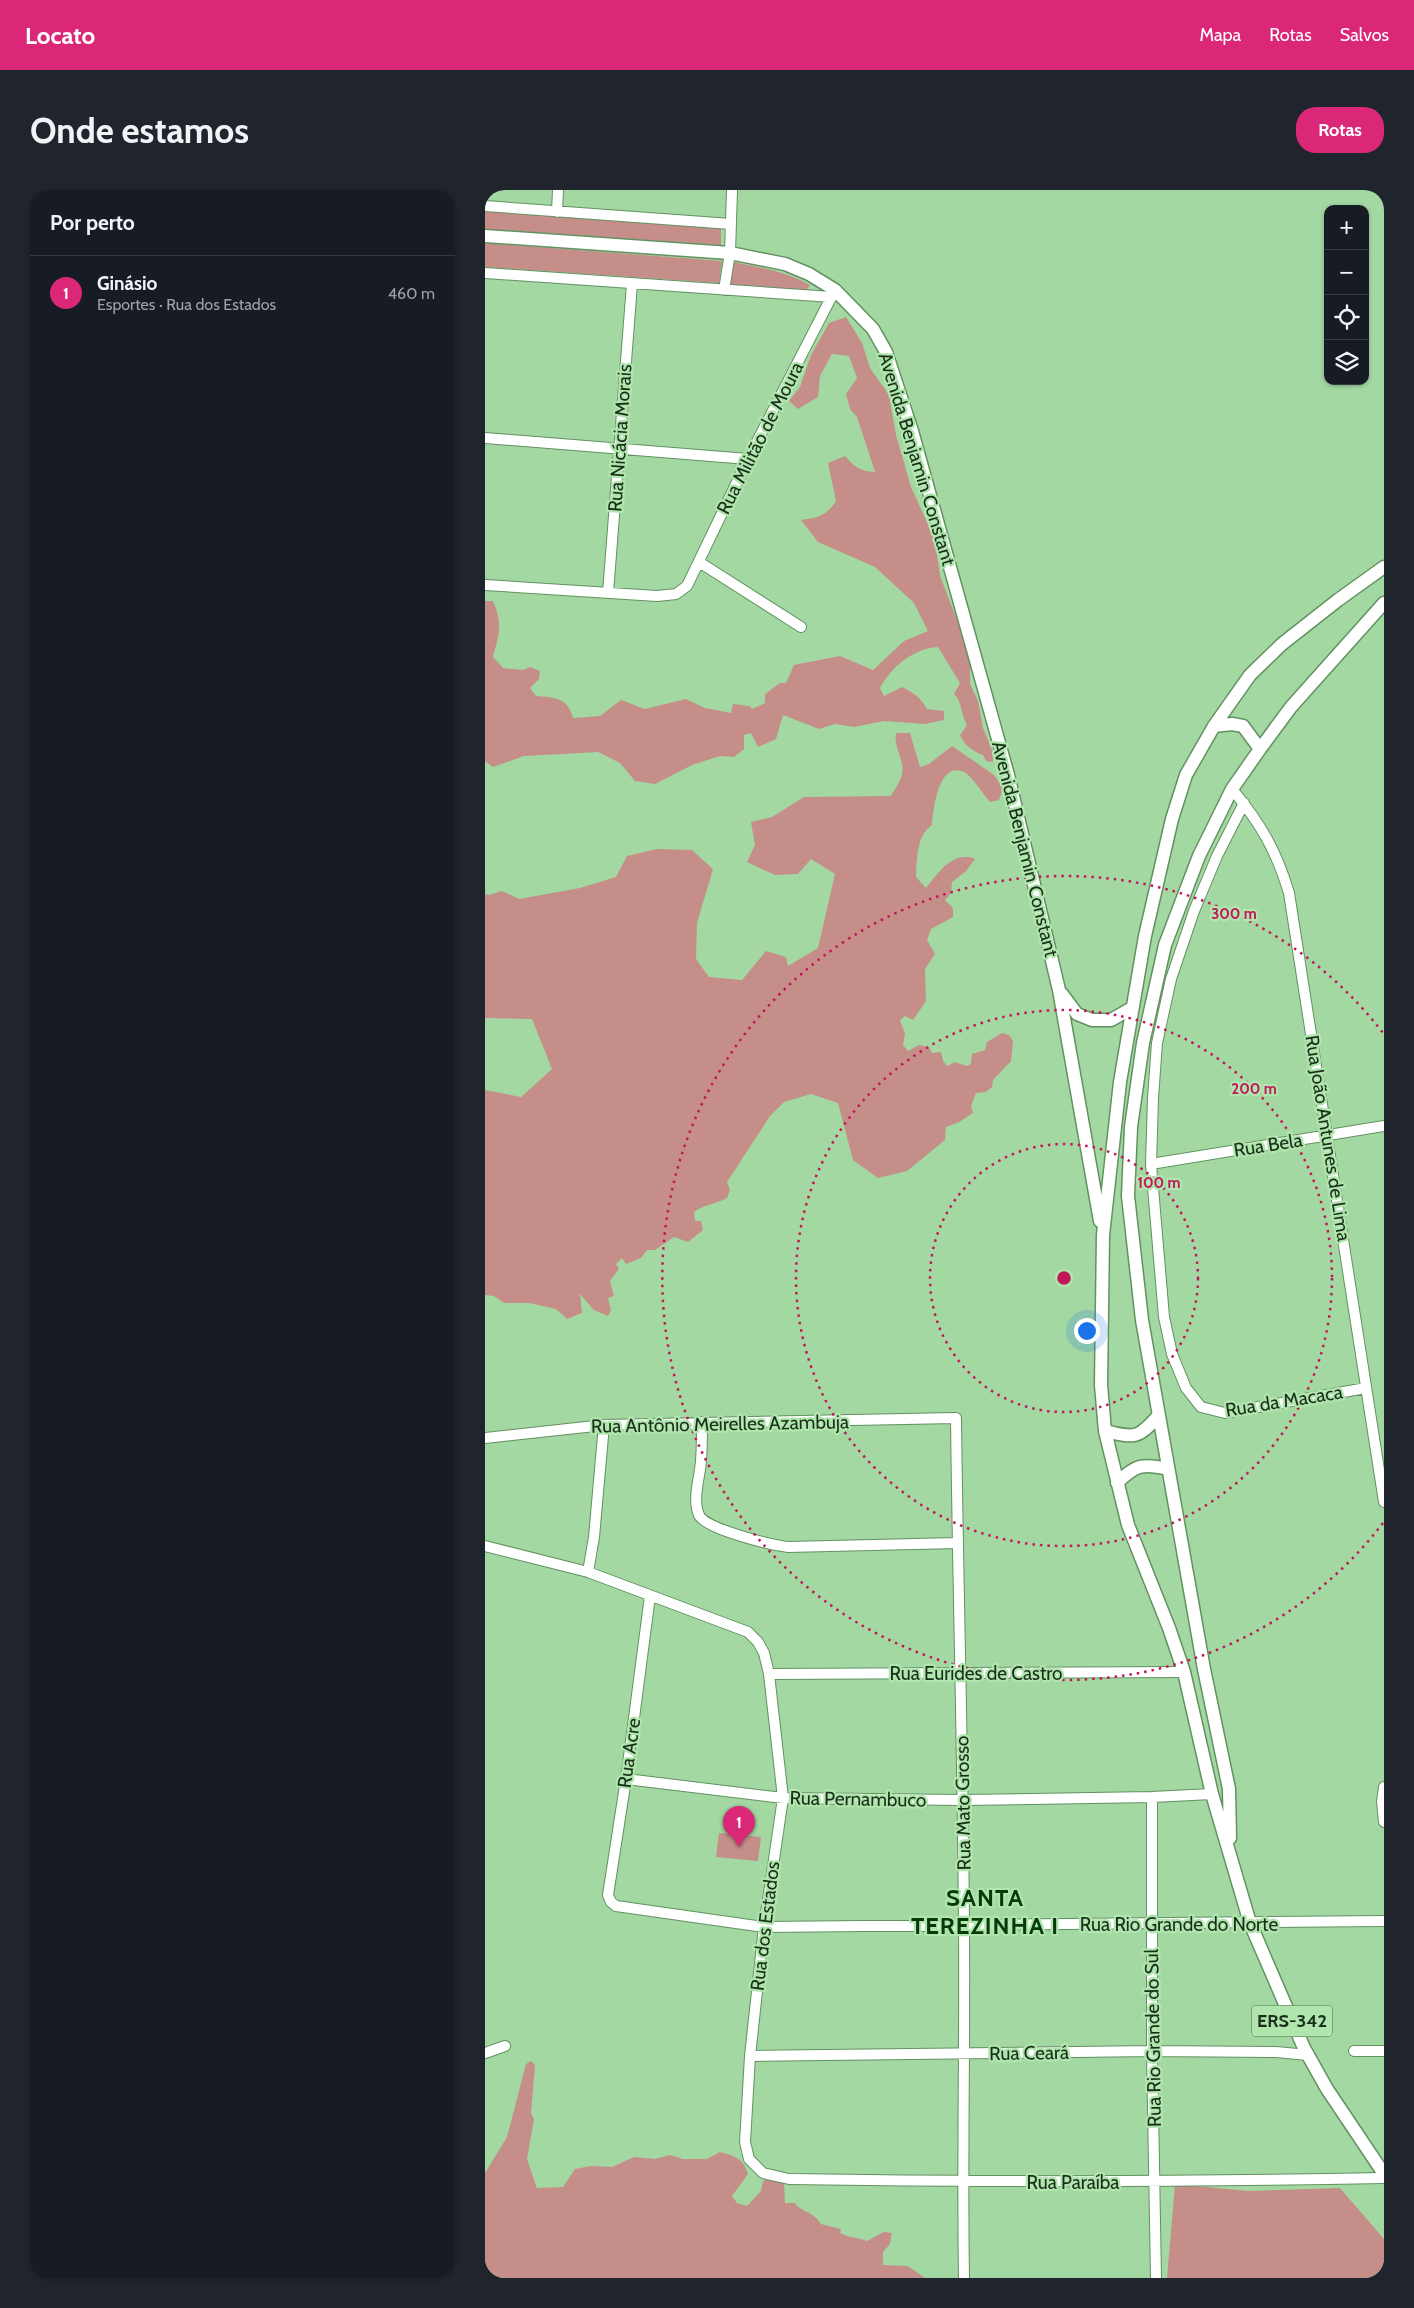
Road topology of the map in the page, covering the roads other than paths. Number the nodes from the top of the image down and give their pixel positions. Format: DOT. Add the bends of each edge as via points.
graph roads {
  1 [pos="558,190"];
  2 [pos="732,190"];
  3 [pos="485,206"];
  4 [pos="557,212"];
  5 [pos="731,224"];
  6 [pos="485,236"];
  7 [pos="730,253"];
  8 [pos="485,273"];
  9 [pos="632,284"];
  10 [pos="723,290"];
  11 [pos="833,294"];
  12 [pos="485,438"];
  13 [pos="618,449"];
  14 [pos="748,459"];
  15 [pos="699,562"];
  16 [pos="1384,568"];
  17 [pos="485,585"];
  18 [pos="608,593"];
  19 [pos="1384,603"];
  20 [pos="801,627"];
  21 [pos="1214,726"];
  22 [pos="1260,749"];
  23 [pos="1233,789"];
  24 [pos="1244,803"];
  25 [pos="1059,990"];
  26 [pos="1132,1008"];
  27 [pos="1384,1126"];
  28 [pos="1328,1135"];
  29 [pos="1151,1164"];
  30 [pos="1103,1235"];
  31 [pos="1366,1388"];
  32 [pos="1159,1416"];
  33 [pos="956,1418"];
  34 [pos="702,1422"];
  35 [pos="604,1424"];
  36 [pos="1105,1431"];
  37 [pos="485,1438"];
  38 [pos="1168,1470"];
  39 [pos="1117,1483"];
  40 [pos="1384,1502"];
  41 [pos="957,1543"];
  42 [pos="485,1546"];
  43 [pos="588,1572"];
  44 [pos="650,1596"];
  45 [pos="1184,1672"];
  46 [pos="960,1673"];
  47 [pos="769,1674"];
  48 [pos="626,1779"];
  49 [pos="1384,1787"];
  50 [pos="1212,1794"];
  51 [pos="1152,1797"];
  52 [pos="783,1798"];
  53 [pos="963,1800"];
  54 [pos="1384,1822"];
  55 [pos="1231,1854"];
  56 [pos="616,1906"];
  57 [pos="1384,1921"];
  58 [pos="1152,1923"];
  59 [pos="1250,1923"];
  60 [pos="964,1926"];
  61 [pos="764,1927"];
  62 [pos="505,2046"];
  63 [pos="1354,2051"];
  64 [pos="1384,2051"];
  65 [pos="1152,2052"];
  66 [pos="485,2053"];
  67 [pos="965,2054"];
  68 [pos="1308,2055"];
  69 [pos="750,2056"];
  70 [pos="763,2173"];
  71 [pos="1384,2174"];
  72 [pos="1384,2178"];
  73 [pos="962,2181"];
  74 [pos="1155,2182"];
  75 [pos="964,2278"];
  76 [pos="1156,2278"];
  1 -- 4 [label="street"];
  2 -- 5 [label="street"];
  3 -- 4 [label="street"];
  4 -- 5 [label="street"];
  5 -- 7 [label="street"];
  6 -- 7 [label="main road, Avenida Benjamin Constant"];
  7 -- 10 [label="street"];
  7 -- 11 [label="main road, Avenida Benjamin Constant" via="785,264 809,274"];
  8 -- 9 [label="street"];
  9 -- 10 [label="street"];
  9 -- 13 [label="street, Rua Nicácia Morais"];
  10 -- 11 [label="street"];
  11 -- 14 [label="street, Rua Militão de Moura"];
  11 -- 25 [label="main road, Avenida Benjamin Constant" via="873,329 886,352 912,431 1008,775"];
  12 -- 13 [label="street"];
  13 -- 14 [label="street"];
  13 -- 18 [label="street, Rua Nicácia Morais"];
  14 -- 15 [label="street, Rua Militão de Moura"];
  15 -- 18 [label="street, Rua Militão de Moura" via="687,586 676,594"];
  15 -- 20 [label="street"];
  16 -- 21 [label="main road, ERS-342" via="1282,644 1250,675"];
  17 -- 18 [label="street"];
  19 -- 22 [label="main road, ERS-342" via="1291,707"];
  21 -- 22 [label="main road" via="1243,726"];
  21 -- 26 [label="main road, ERS-342" via="1186,775 1171,818"];
  22 -- 23 [label="main road, ERS-342"];
  23 -- 24 [label="street, Rua João Antunes de Lima"];
  23 -- 32 [label="main road, ERS-342" via="1199,856 1165,945 1143,1043 1131,1127 1128,1196 1142,1320"];
  24 -- 28 [label="street, Rua João Antunes de Lima" via="1264,829 1289,893"];
  24 -- 29 [label="street" via="1194,911 1171,979 1157,1043"];
  25 -- 26 [label="main road, Avenida Benjamin Constant" via="1077,1014 1092,1020 1111,1020"];
  25 -- 30 [label="main road, Avenida Benjamin Constant"];
  26 -- 30 [label="main road, ERS-342" via="1120,1082"];
  27 -- 28 [label="street, Rua Bela"];
  28 -- 29 [label="street, Rua Bela"];
  28 -- 31 [label="street, Rua João Antunes de Lima"];
  29 -- 31 [label="street, Rua da Macaca" via="1164,1317 1172,1354 1186,1388 1201,1408 1225,1413"];
  30 -- 36 [label="main road, ERS-342" via="1101,1385"];
  31 -- 40 [label="street, Rua João Antunes de Lima"];
  32 -- 36 [label="main road" via="1144,1433 1131,1436"];
  32 -- 38 [label="main road, ERS-342"];
  33 -- 34 [label="street, Rua Antônio Meirelles Azambuja"];
  33 -- 41 [label="street, Rua Mato Grosso"];
  34 -- 35 [label="street, Rua Antônio Meirelles Azambuja"];
  34 -- 41 [label="street" via="696,1506 699,1517 709,1524 788,1548"];
  35 -- 37 [label="street, Rua Antônio Meirelles Azambuja"];
  35 -- 43 [label="street"];
  36 -- 39 [label="main road, ERS-342"];
  38 -- 39 [label="main road" via="1149,1464 1131,1469"];
  38 -- 55 [label="main road, ERS-342" via="1229,1789"];
  39 -- 45 [label="main road, ERS-342" via="1128,1524"];
  41 -- 46 [label="street, Rua Mato Grosso"];
  42 -- 43 [label="street, Rua dos Estados"];
  43 -- 44 [label="street, Rua dos Estados"];
  44 -- 47 [label="street, Rua dos Estados" via="748,1632 759,1642"];
  44 -- 48 [label="street, Rua Acre"];
  45 -- 46 [label="street, Rua Eurides de Castro"];
  45 -- 50 [label="main road, ERS-342"];
  46 -- 47 [label="street, Rua Eurides de Castro"];
  46 -- 53 [label="street, Rua Mato Grosso"];
  47 -- 52 [label="street, Rua dos Estados"];
  48 -- 52 [label="street, Rua Pernambuco"];
  48 -- 56 [label="street, Rua Acre" via="608,1895"];
  49 -- 54 [label="street"];
  50 -- 51 [label="street, Rua Pernambuco"];
  50 -- 55 [label="main road, ERS-342"];
  51 -- 53 [label="street, Rua Pernambuco"];
  51 -- 58 [label="street, Rua Rio Grande do Sul"];
  52 -- 53 [label="street, Rua Pernambuco"];
  52 -- 61 [label="street, Rua dos Estados"];
  53 -- 60 [label="street, Rua Mato Grosso"];
  55 -- 59 [label="main road, ERS-342"];
  56 -- 61 [label="street, Rua Rio Grande do Norte"];
  57 -- 59 [label="street, Rua Rio Grande do Norte"];
  58 -- 59 [label="street, Rua Rio Grande do Norte"];
  58 -- 60 [label="street, Rua Rio Grande do Norte"];
  58 -- 65 [label="street, Rua Rio Grande do Sul"];
  59 -- 68 [label="main road, ERS-342"];
  60 -- 61 [label="street, Rua Rio Grande do Norte"];
  60 -- 67 [label="street, Rua Mato Grosso"];
  61 -- 69 [label="street, Rua dos Estados"];
  62 -- 66 [label="street"];
  63 -- 64 [label="street"];
  65 -- 67 [label="street, Rua Ceará"];
  65 -- 68 [label="street, Rua Ceará"];
  65 -- 74 [label="street, Rua Rio Grande do Sul"];
  67 -- 69 [label="street, Rua Ceará"];
  67 -- 73 [label="street, Rua Mato Grosso"];
  68 -- 71 [label="main road, ERS-342"];
  69 -- 70 [label="street, Rua dos Estados" via="745,2142 749,2159"];
  70 -- 73 [label="street, Rua Paraíba" via="789,2178"];
  72 -- 74 [label="street, Rua Paraíba"];
  73 -- 74 [label="street, Rua Paraíba"];
  73 -- 75 [label="street, Rua Mato Grosso"];
  74 -- 76 [label="street, Rua Rio Grande do Sul"];
}
